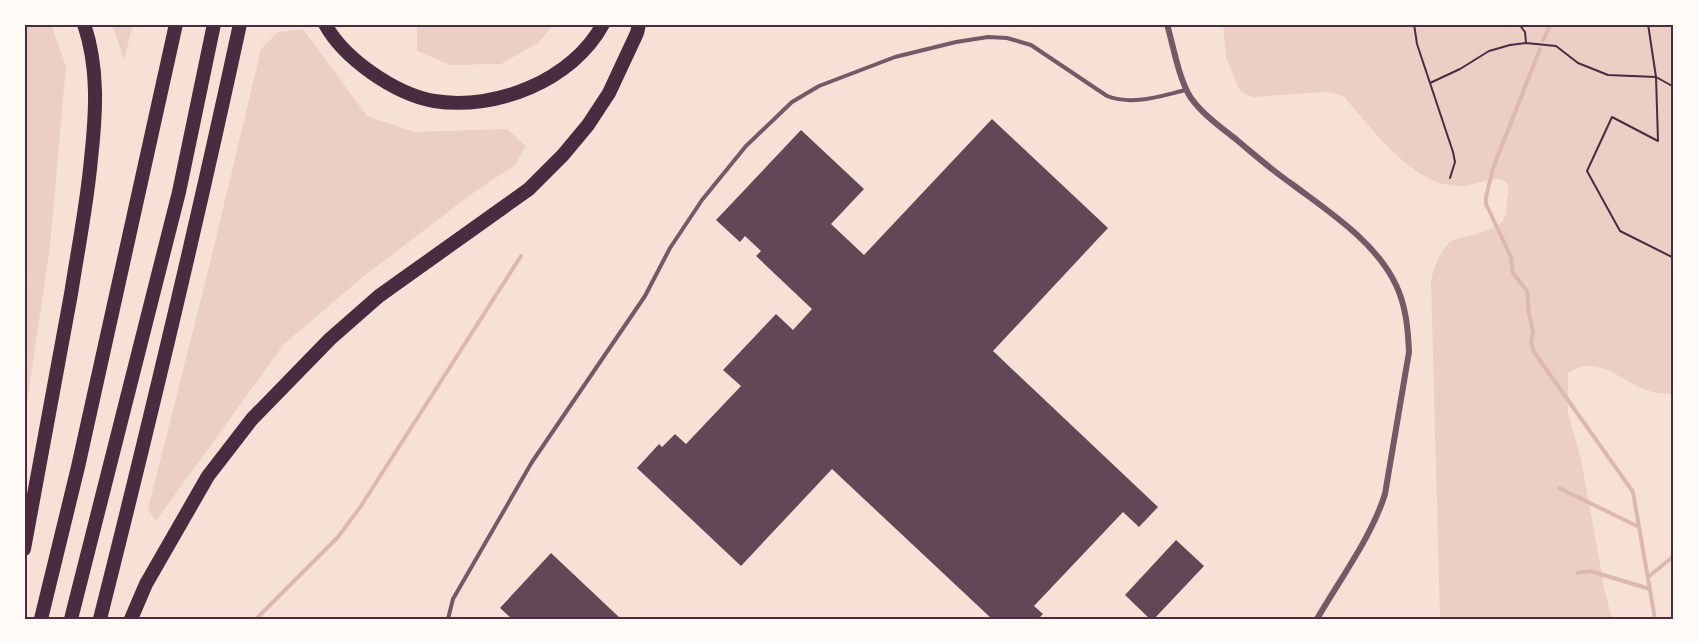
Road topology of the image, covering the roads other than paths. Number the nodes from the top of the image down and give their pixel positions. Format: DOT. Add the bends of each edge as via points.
graph roads {
  1 [pos="84,24"];
  2 [pos="176,24"];
  3 [pos="214,24"];
  4 [pos="240,24"];
  5 [pos="325,24"];
  6 [pos="603,24"];
  7 [pos="639,24"];
  8 [pos="1167,24"];
  9 [pos="1186,90"];
  10 [pos="24,549"];
  11 [pos="41,619"];
  12 [pos="71,619"];
  13 [pos="100,619"];
  14 [pos="131,619"];
  15 [pos="448,619"];
  16 [pos="1317,619"];
  1 -- 10 [label="highway" via="91,44 96,116 87,198"];
  2 -- 11 [label="highway"];
  3 -- 12 [label="highway" via="179,192"];
  4 -- 13 [label="highway" via="205,187"];
  5 -- 6 [label="highway" via="345,52 382,80 432,101 454,103 498,98 541,83 581,53"];
  7 -- 14 [label="highway" via="609,93 563,155 529,189 379,296 330,339 252,419 208,476 146,584"];
  8 -- 9 [label="street"];
  9 -- 15 [label="lane" via="1139,100 1118,100 1031,45 988,37 895,57 819,86 792,102 746,147 702,200 670,248 645,296 532,462 453,599"];
  9 -- 16 [label="street" via="1206,115 1360,239 1390,274 1404,308 1408,352 1385,494 1370,530"];
}
